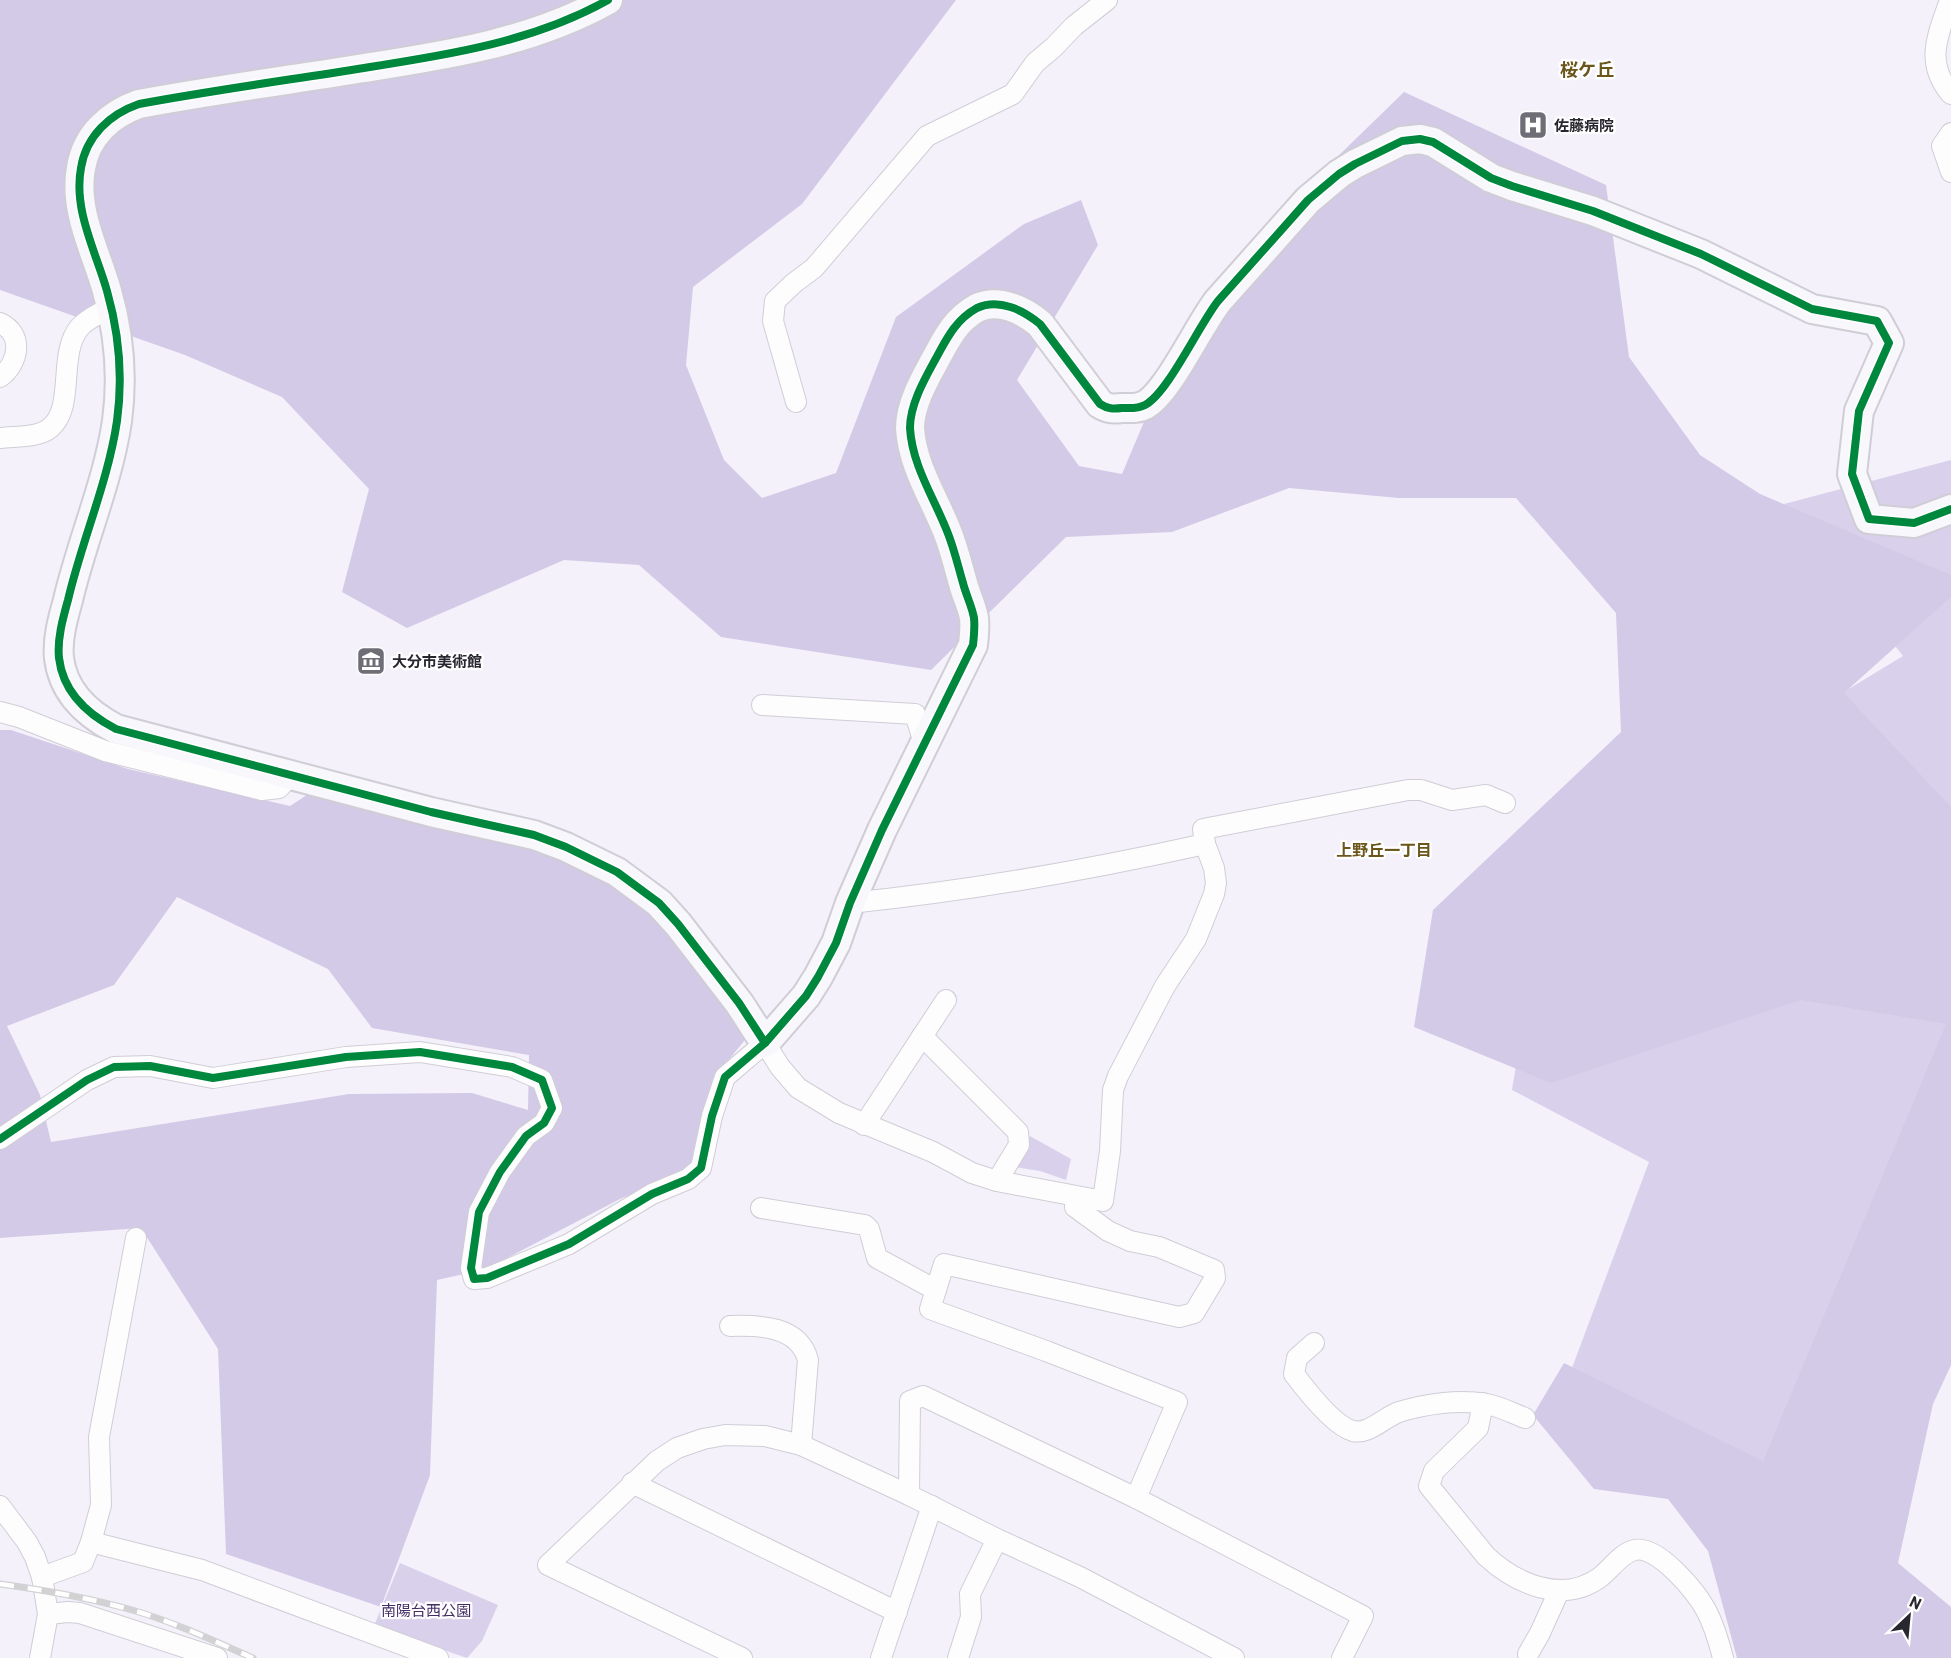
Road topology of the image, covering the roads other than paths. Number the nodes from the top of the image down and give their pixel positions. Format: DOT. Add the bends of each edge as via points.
graph roads {
  1 [pos="608,0"];
  2 [pos="1107,0"];
  3 [pos="1950,0"];
  4 [pos="1951,94"];
  5 [pos="1951,133"];
  6 [pos="1951,172"];
  7 [pos="111,307"];
  8 [pos="0,322"];
  9 [pos="0,377"];
  10 [pos="796,402"];
  11 [pos="0,438"];
  12 [pos="1951,509"];
  13 [pos="762,705"];
  14 [pos="0,712"];
  15 [pos="924,743"];
  16 [pos="290,775"];
  17 [pos="1505,803"];
  18 [pos="1205,844"];
  19 [pos="850,903"];
  20 [pos="946,1000"];
  21 [pos="922,1036"];
  22 [pos="765,1043"];
  23 [pos="864,1125"];
  24 [pos="0,1139"];
  25 [pos="997,1181"];
  26 [pos="1076,1197"];
  27 [pos="761,1208"];
  28 [pos="136,1238"];
  29 [pos="936,1290"];
  30 [pos="730,1326"];
  31 [pos="1314,1342"];
  32 [pos="1483,1403"];
  33 [pos="1525,1418"];
  34 [pos="801,1445"];
  35 [pos="632,1483"];
  36 [pos="909,1495"];
  37 [pos="1136,1498"];
  38 [pos="0,1506"];
  39 [pos="932,1506"];
  40 [pos="997,1539"];
  41 [pos="91,1542"];
  42 [pos="42,1577"];
  43 [pos="1559,1591"];
  44 [pos="897,1612"];
  45 [pos="48,1614"];
  46 [pos="1528,1654"];
  47 [pos="40,1658"];
  48 [pos="218,1658"];
  49 [pos="438,1658"];
  50 [pos="742,1658"];
  51 [pos="881,1658"];
  52 [pos="958,1658"];
  53 [pos="1234,1658"];
  54 [pos="1342,1658"];
  55 [pos="1723,1658"];
  1 -- 7 [label="street" via="496,44 139,104 115,116 92,139 83,157 80,181 86,223"];
  2 -- 10 [label="street" via="1035,63 1013,94 927,136 814,268 775,301 773,321"];
  3 -- 4 [label="street" via="1936,41 1935,66"];
  5 -- 6 [label="street" via="1942,146"];
  7 -- 11 [label="street" via="84,324 74,336 62,409 56,422 41,432"];
  7 -- 16 [label="street" via="120,360 117,420 64,618 59,643 62,670 78,701 116,729"];
  8 -- 9 [label="street" via="12,331 17,350 10,368"];
  12 -- 15 [label="street" via="1914,523 1869,519 1852,474 1859,411 1889,343 1877,321 1812,309 1701,254 1593,211 1491,178 1433,142 1402,141 1339,174 1308,200 1218,301 1161,390 1146,404 1108,409 1100,404 1040,324 1011,306 979,307 954,327 926,377 913,408 910,428 925,483 947,531 974,618 974,631 972,645"];
  13 -- 15 [label="street" via="915,714"];
  14 -- 16 [label="street" via="105,751 262,790 279,789"];
  15 -- 19 [label="street"];
  16 -- 22 [label="street" via="534,835 617,872 659,903 678,924"];
  17 -- 18 [label="street" via="1486,795 1452,800 1408,790 1203,829"];
  18 -- 19 [label="street" via="989,885"];
  18 -- 26 [label="street" via="1214,868 1214,894 1196,939 1164,986 1113,1089 1103,1202"];
  19 -- 22 [label="street" via="836,943 818,977"];
  20 -- 21 [label="street"];
  21 -- 23 [label="street"];
  21 -- 25 [label="street" via="1018,1132 1019,1145"];
  22 -- 23 [label="street" via="798,1088"];
  22 -- 24 [label="street" via="725,1077 701,1168 688,1179 652,1194 569,1244 487,1278 474,1279 471,1268 479,1212 500,1172 526,1136 544,1123 552,1108 542,1080 512,1067 420,1052 346,1058 213,1078 150,1066 114,1067 87,1080"];
  23 -- 25 [label="street"];
  25 -- 26 [label="street"];
  26 -- 29 [label="street" via="1075,1207 1108,1231 1214,1270 1215,1278 1194,1313 1179,1317 944,1264"];
  27 -- 29 [label="street" via="865,1224 877,1258"];
  28 -- 41 [label="street" via="99,1437 101,1505"];
  29 -- 37 [label="street" via="930,1309 1177,1402"];
  30 -- 34 [label="street" via="772,1328 797,1340 805,1350 808,1360"];
  31 -- 32 [label="street" via="1297,1358 1293,1374 1316,1402 1352,1431 1369,1429 1399,1412 1439,1404"];
  32 -- 33 [label="street"];
  32 -- 43 [label="street" via="1478,1428 1434,1471 1429,1486 1495,1564 1541,1588"];
  34 -- 35 [label="street" via="747,1434 703,1438 657,1461"];
  34 -- 36 [label="street"];
  35 -- 44 [label="street"];
  35 -- 50 [label="street" via="548,1565"];
  36 -- 37 [label="street" via="909,1401 923,1396"];
  36 -- 39 [label="street"];
  37 -- 54 [label="street" via="1363,1616"];
  38 -- 42 [label="street" via="27,1542"];
  39 -- 40 [label="street"];
  39 -- 44 [label="street"];
  40 -- 52 [label="street" via="970,1594 971,1617"];
  40 -- 53 [label="street" via="1080,1577"];
  41 -- 42 [label="street" via="83,1562"];
  41 -- 49 [label="street" via="202,1570"];
  42 -- 45 [label="street"];
  43 -- 46 [label="street"];
  43 -- 55 [label="street" via="1586,1585 1632,1551 1649,1551 1677,1575 1706,1609"];
  44 -- 51 [label="street"];
  45 -- 47 [label="street"];
  45 -- 48 [label="street" via="80,1613"];
}
